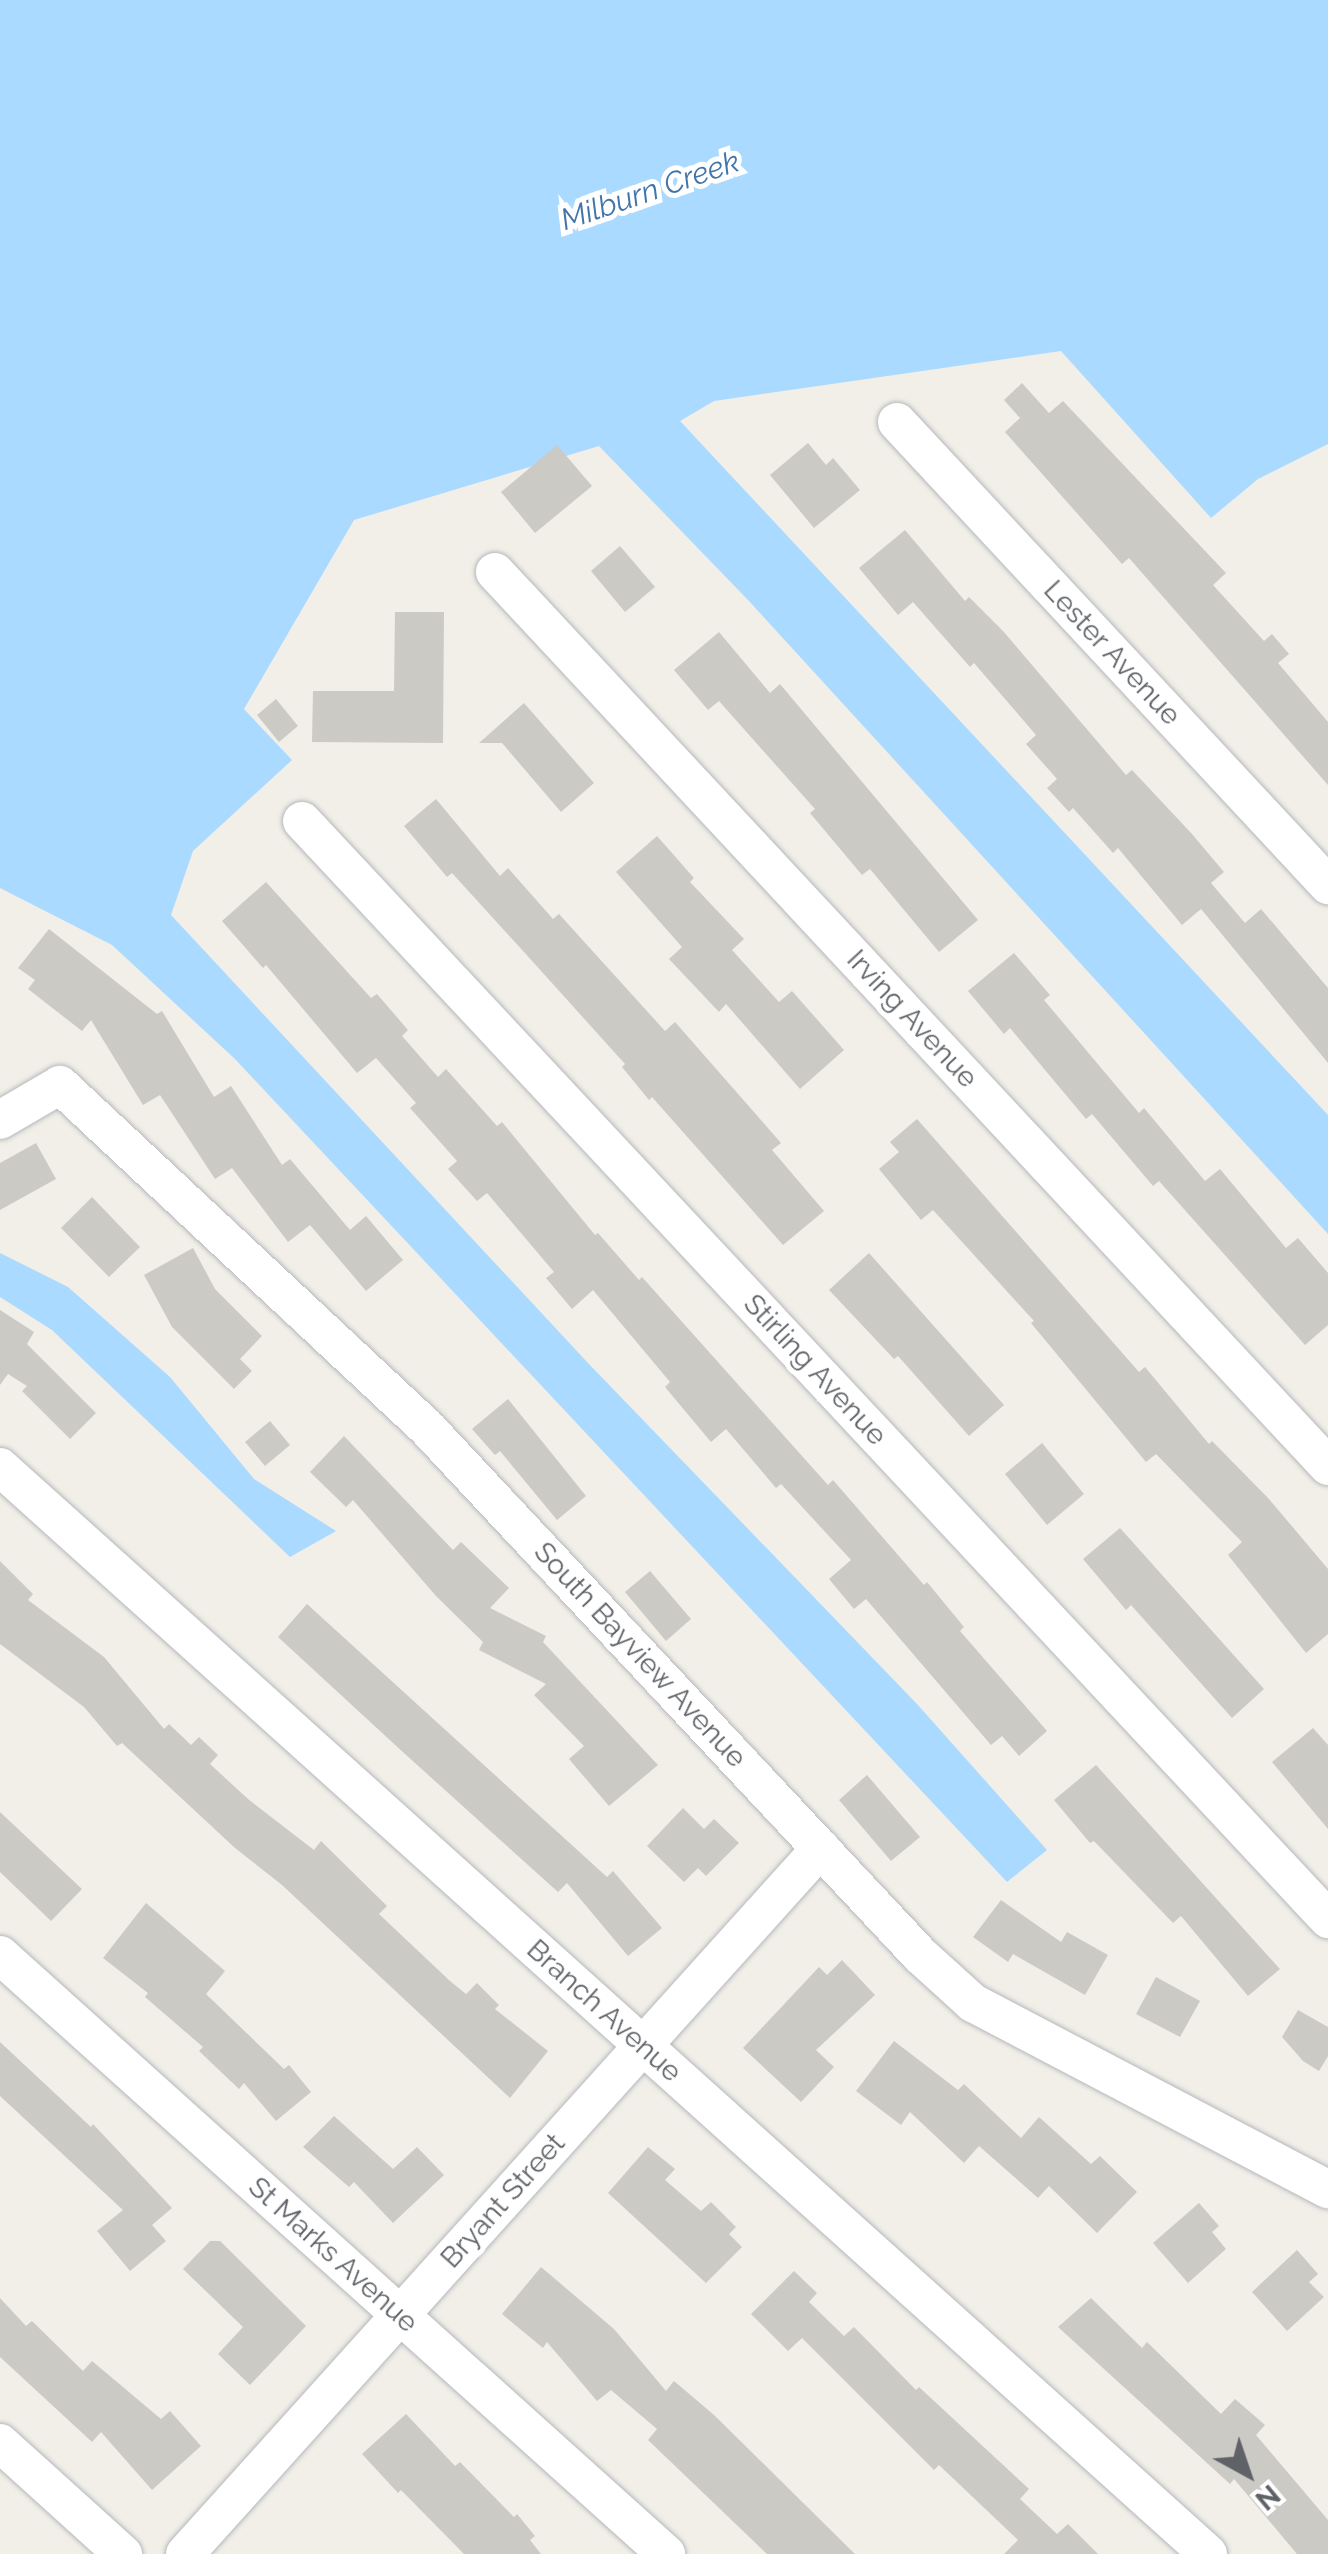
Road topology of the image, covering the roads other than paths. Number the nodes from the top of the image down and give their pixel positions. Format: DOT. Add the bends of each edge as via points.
graph roads {
  1 [pos="897,422"];
  2 [pos="495,572"];
  3 [pos="302,821"];
  4 [pos="1328,884"];
  5 [pos="0,1120"];
  6 [pos="1328,1466"];
  7 [pos="0,1467"];
  8 [pos="821,1848"];
  9 [pos="1328,1919"];
  10 [pos="0,1955"];
  11 [pos="642,2046"];
  12 [pos="1328,2189"];
  13 [pos="401,2316"];
  14 [pos="0,2443"];
  15 [pos="123,2554"];
  16 [pos="185,2554"];
  17 [pos="666,2554"];
  18 [pos="1208,2554"];
  1 -- 4 [label="street, Lester Avenue"];
  2 -- 6 [label="street, Irving Avenue"];
  3 -- 9 [label="street, Stirling Avenue"];
  5 -- 8 [label="street, South Bayview Avenue" via="60,1085 426,1428"];
  7 -- 11 [label="street, Branch Avenue"];
  8 -- 11 [label="street, Bryant Street"];
  8 -- 12 [label="street, South Bayview Avenue" via="973,2002"];
  10 -- 13 [label="street, St Marks Avenue"];
  11 -- 13 [label="street, Bryant Street"];
  11 -- 18 [label="street, Branch Avenue"];
  13 -- 16 [label="street, Bryant Street"];
  13 -- 17 [label="street, St Marks Avenue"];
  14 -- 15 [label="street"];
}
